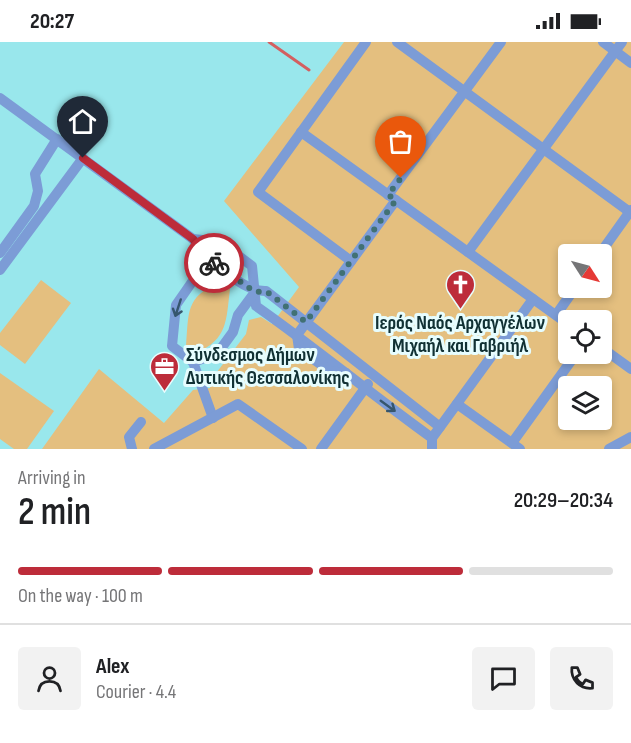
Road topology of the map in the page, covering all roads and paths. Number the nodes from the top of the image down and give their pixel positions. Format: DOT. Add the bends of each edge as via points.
graph roads {
  1 [pos="366,42"];
  2 [pos="397,42"];
  3 [pos="501,42"];
  4 [pos="603,42"];
  5 [pos="618,46"];
  6 [pos="631,63"];
  7 [pos="464,91"];
  8 [pos="0,98"];
  9 [pos="301,132"];
  10 [pos="57,140"];
  11 [pos="544,149"];
  12 [pos="83,158"];
  13 [pos="392,197"];
  14 [pos="631,212"];
  15 [pos="193,239"];
  16 [pos="607,244"];
  17 [pos="468,252"];
  18 [pos="0,253"];
  19 [pos="208,259"];
  20 [pos="351,261"];
  21 [pos="0,270"];
  22 [pos="255,292"];
  23 [pos="568,298"];
  24 [pos="533,299"];
  25 [pos="556,315"];
  26 [pos="306,322"];
  27 [pos="297,335"];
  28 [pos="612,354"];
  29 [pos="193,362"];
  30 [pos="569,364"];
  31 [pos="630,366"];
  32 [pos="373,376"];
  33 [pos="364,389"];
  34 [pos="457,404"];
  35 [pos="213,418"];
  36 [pos="141,422"];
  37 [pos="440,427"];
  38 [pos="631,437"];
  39 [pos="432,444"];
  40 [pos="169,446"];
  41 [pos="516,446"];
  42 [pos="132,449"];
  43 [pos="154,449"];
  44 [pos="302,449"];
  45 [pos="321,449"];
  46 [pos="609,449"];
  1 -- 9 [label="street"];
  2 -- 7 [label="street"];
  3 -- 7 [label="street"];
  4 -- 5 [label="street"];
  5 -- 6 [label="street"];
  5 -- 11 [label="street"];
  7 -- 11 [label="street"];
  7 -- 13 [label="street"];
  8 -- 10 [label="street"];
  9 -- 13 [label="street"];
  9 -- 20 [label="street" via="258,192"];
  10 -- 12 [label="street"];
  10 -- 18 [label="street" via="35,174 38,191 34,206"];
  11 -- 14 [label="street"];
  11 -- 17 [label="street"];
  12 -- 15 [label="street"];
  12 -- 21 [label="street"];
  13 -- 17 [label="street"];
  13 -- 20 [label="street"];
  14 -- 16 [label="street"];
  15 -- 19 [label="street"];
  15 -- 22 [label="street" via="220,242 252,266"];
  17 -- 24 [label="street"];
  19 -- 22 [label="street"];
  19 -- 29 [label="street, one-way" via="176,305 172,346"];
  20 -- 26 [label="street"];
  22 -- 26 [label="street" via="266,291"];
  22 -- 27 [label="street" via="256,306"];
  22 -- 29 [label="street" via="217,354"];
  23 -- 25 [label="street"];
  24 -- 25 [label="street"];
  24 -- 34 [label="street"];
  26 -- 27 [label="street"];
  26 -- 32 [label="street"];
  27 -- 33 [label="street" via="299,349 330,371 347,373"];
  28 -- 31 [label="street"];
  29 -- 35 [label="street"];
  30 -- 41 [label="street"];
  32 -- 33 [label="street"];
  32 -- 37 [label="street"];
  33 -- 39 [label="street, one-way"];
  33 -- 45 [label="street"];
  34 -- 37 [label="street"];
  34 -- 41 [label="street"];
  35 -- 40 [label="street"];
  35 -- 44 [label="street" via="238,404"];
  36 -- 42 [label="street" via="129,437"];
  37 -- 39 [label="street"];
  38 -- 46 [label="street"];
  40 -- 43 [label="street"];
}
